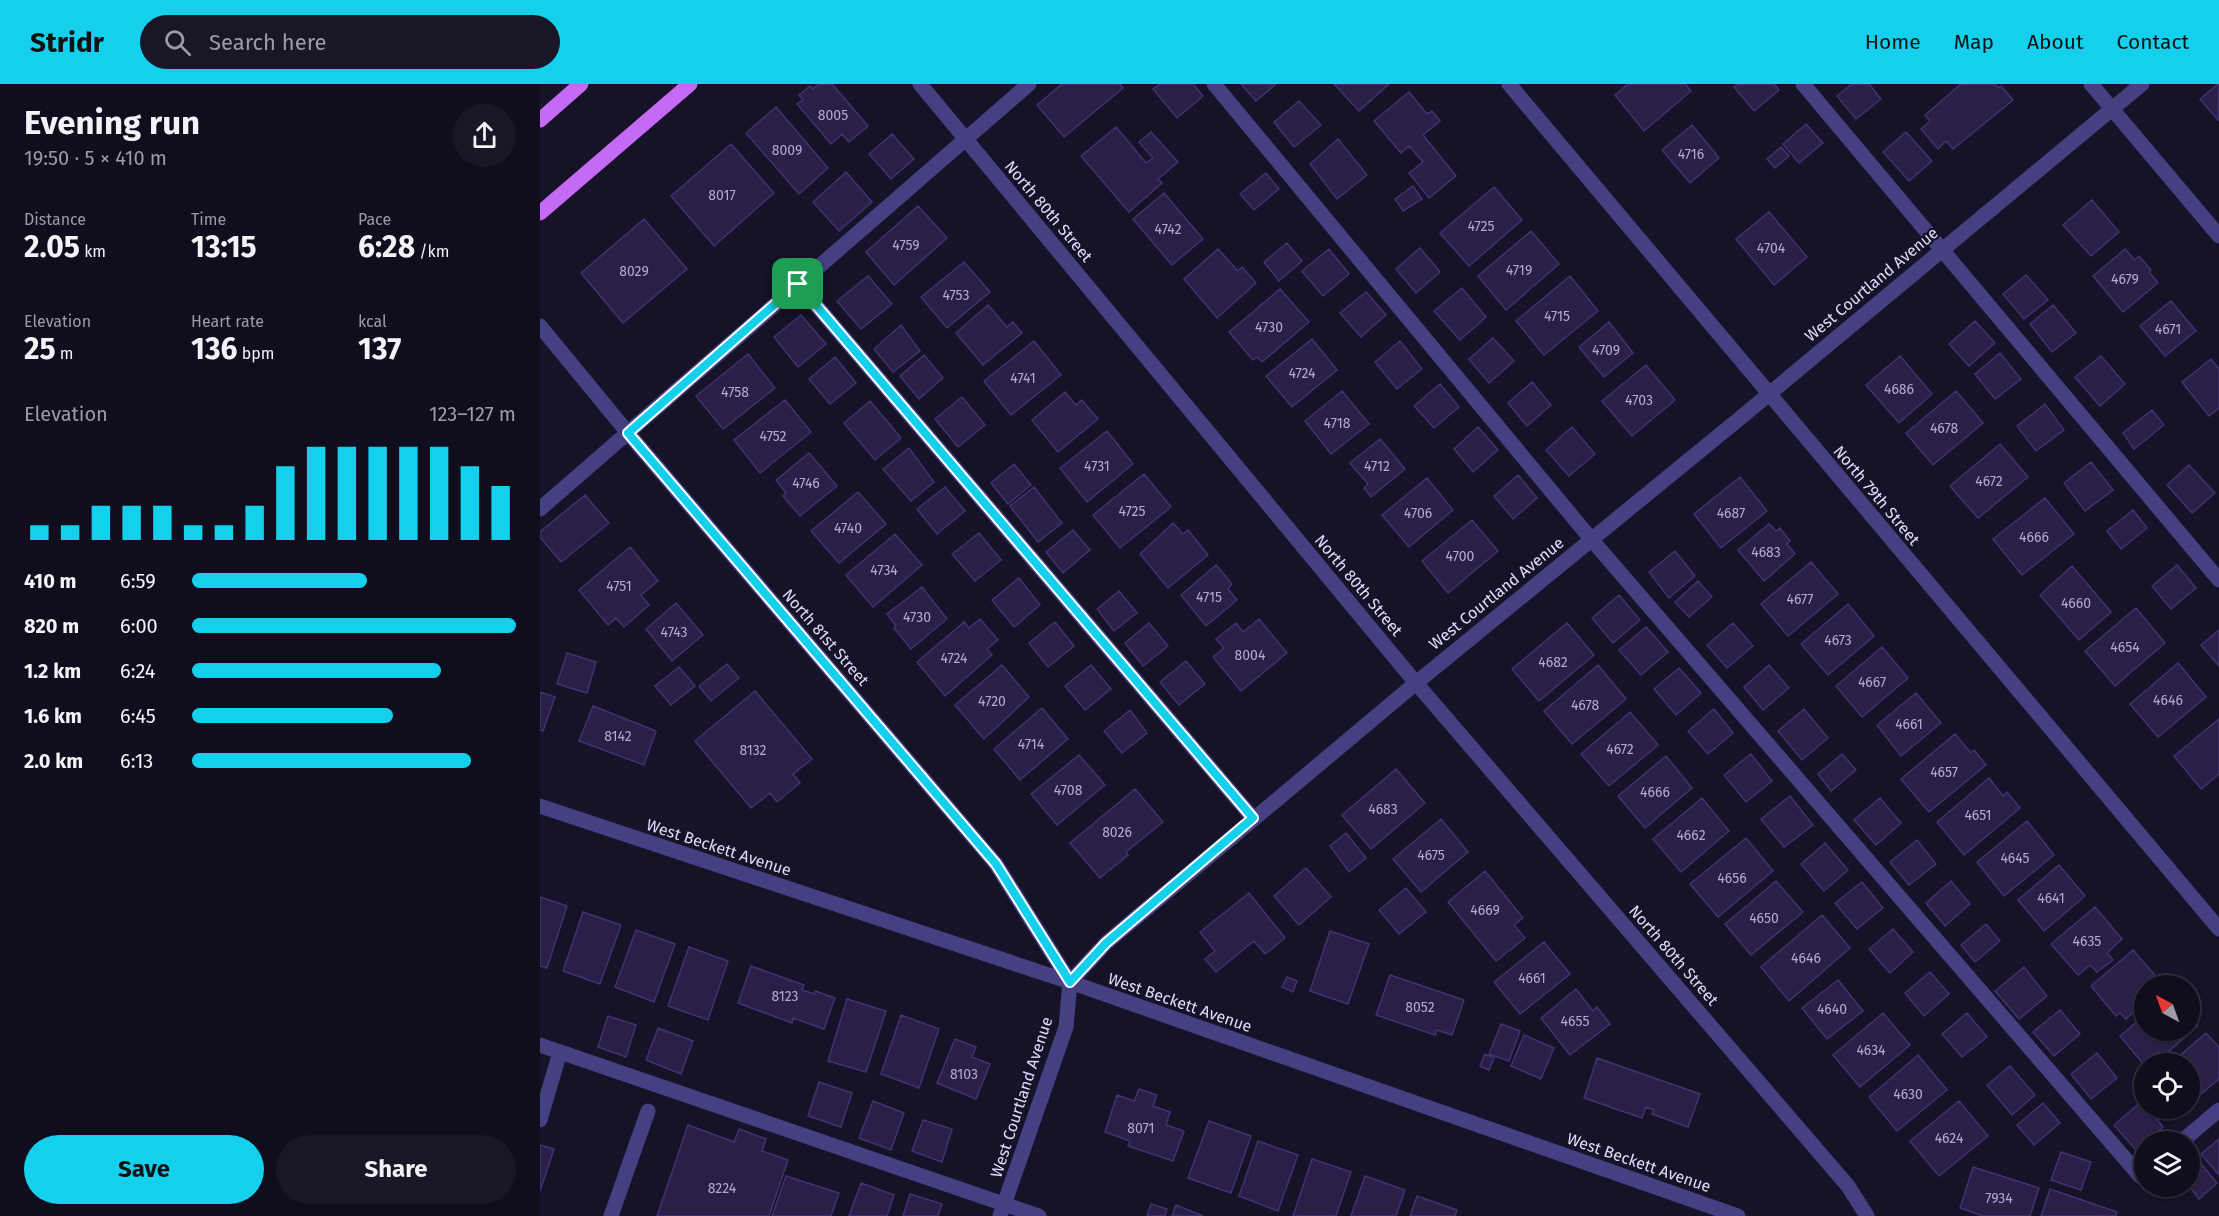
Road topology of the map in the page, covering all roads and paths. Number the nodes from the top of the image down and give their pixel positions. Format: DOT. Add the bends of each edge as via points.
graph roads {
  1 [pos="581,84"];
  2 [pos="690,84"];
  3 [pos="920,84"];
  4 [pos="1029,84"];
  5 [pos="1214,84"];
  6 [pos="1509,84"];
  7 [pos="1803,84"];
  8 [pos="2091,84"];
  9 [pos="2142,84"];
  10 [pos="2112,109"];
  11 [pos="540,120"];
  12 [pos="965,139"];
  13 [pos="540,213"];
  14 [pos="2219,236"];
  15 [pos="1941,250"];
  16 [pos="798,284"];
  17 [pos="540,326"];
  18 [pos="1769,394"];
  19 [pos="628,433"];
  20 [pos="540,509"];
  21 [pos="1591,539"];
  22 [pos="2219,580"];
  23 [pos="1416,683"];
  24 [pos="540,806"];
  25 [pos="1253,818"];
  26 [pos="2219,929"];
  27 [pos="1070,982"];
  28 [pos="540,1045"];
  29 [pos="560,1052"];
  30 [pos="2219,1110"];
  31 [pos="648,1111"];
  32 [pos="540,1120"];
  33 [pos="2194,1131"];
  34 [pos="2134,1169"];
  35 [pos="1002,1210"];
  36 [pos="611,1216"];
  37 [pos="1039,1216"];
  38 [pos="1738,1216"];
  39 [pos="1867,1216"];
  1 -- 11 [label="main road"];
  2 -- 13 [label="main road"];
  3 -- 12 [label="street, North 80th Street"];
  4 -- 12 [label="street"];
  5 -- 21 [label="street"];
  6 -- 18 [label="street, North 79th Street"];
  7 -- 15 [label="street"];
  8 -- 10 [label="street"];
  9 -- 10 [label="street, West Courtland Avenue"];
  10 -- 14 [label="street"];
  10 -- 15 [label="street, West Courtland Avenue"];
  12 -- 16 [label="street"];
  12 -- 23 [label="street, North 80th Street"];
  15 -- 18 [label="street, West Courtland Avenue"];
  15 -- 22 [label="street"];
  16 -- 19 [label="street"];
  16 -- 25 [label="street"];
  17 -- 19 [label="street, North 81st Street"];
  18 -- 21 [label="street, West Courtland Avenue"];
  18 -- 26 [label="street, North 79th Street"];
  19 -- 20 [label="street"];
  19 -- 27 [label="street, North 81st Street" via="996,864"];
  21 -- 23 [label="street, West Courtland Avenue"];
  21 -- 34 [label="street"];
  23 -- 25 [label="street, West Courtland Avenue"];
  23 -- 39 [label="street, North 80th Street" via="1848,1186"];
  24 -- 27 [label="street, West Beckett Avenue"];
  25 -- 27 [label="street, West Courtland Avenue" via="1106,943"];
  27 -- 35 [label="street, West Courtland Avenue" via="1066,1027"];
  27 -- 38 [label="street, West Beckett Avenue"];
  28 -- 29 [label="street"];
  29 -- 32 [label="street"];
  29 -- 35 [label="street"];
  30 -- 33 [label="street"];
  31 -- 36 [label="street"];
  35 -- 37 [label="street"];
}
